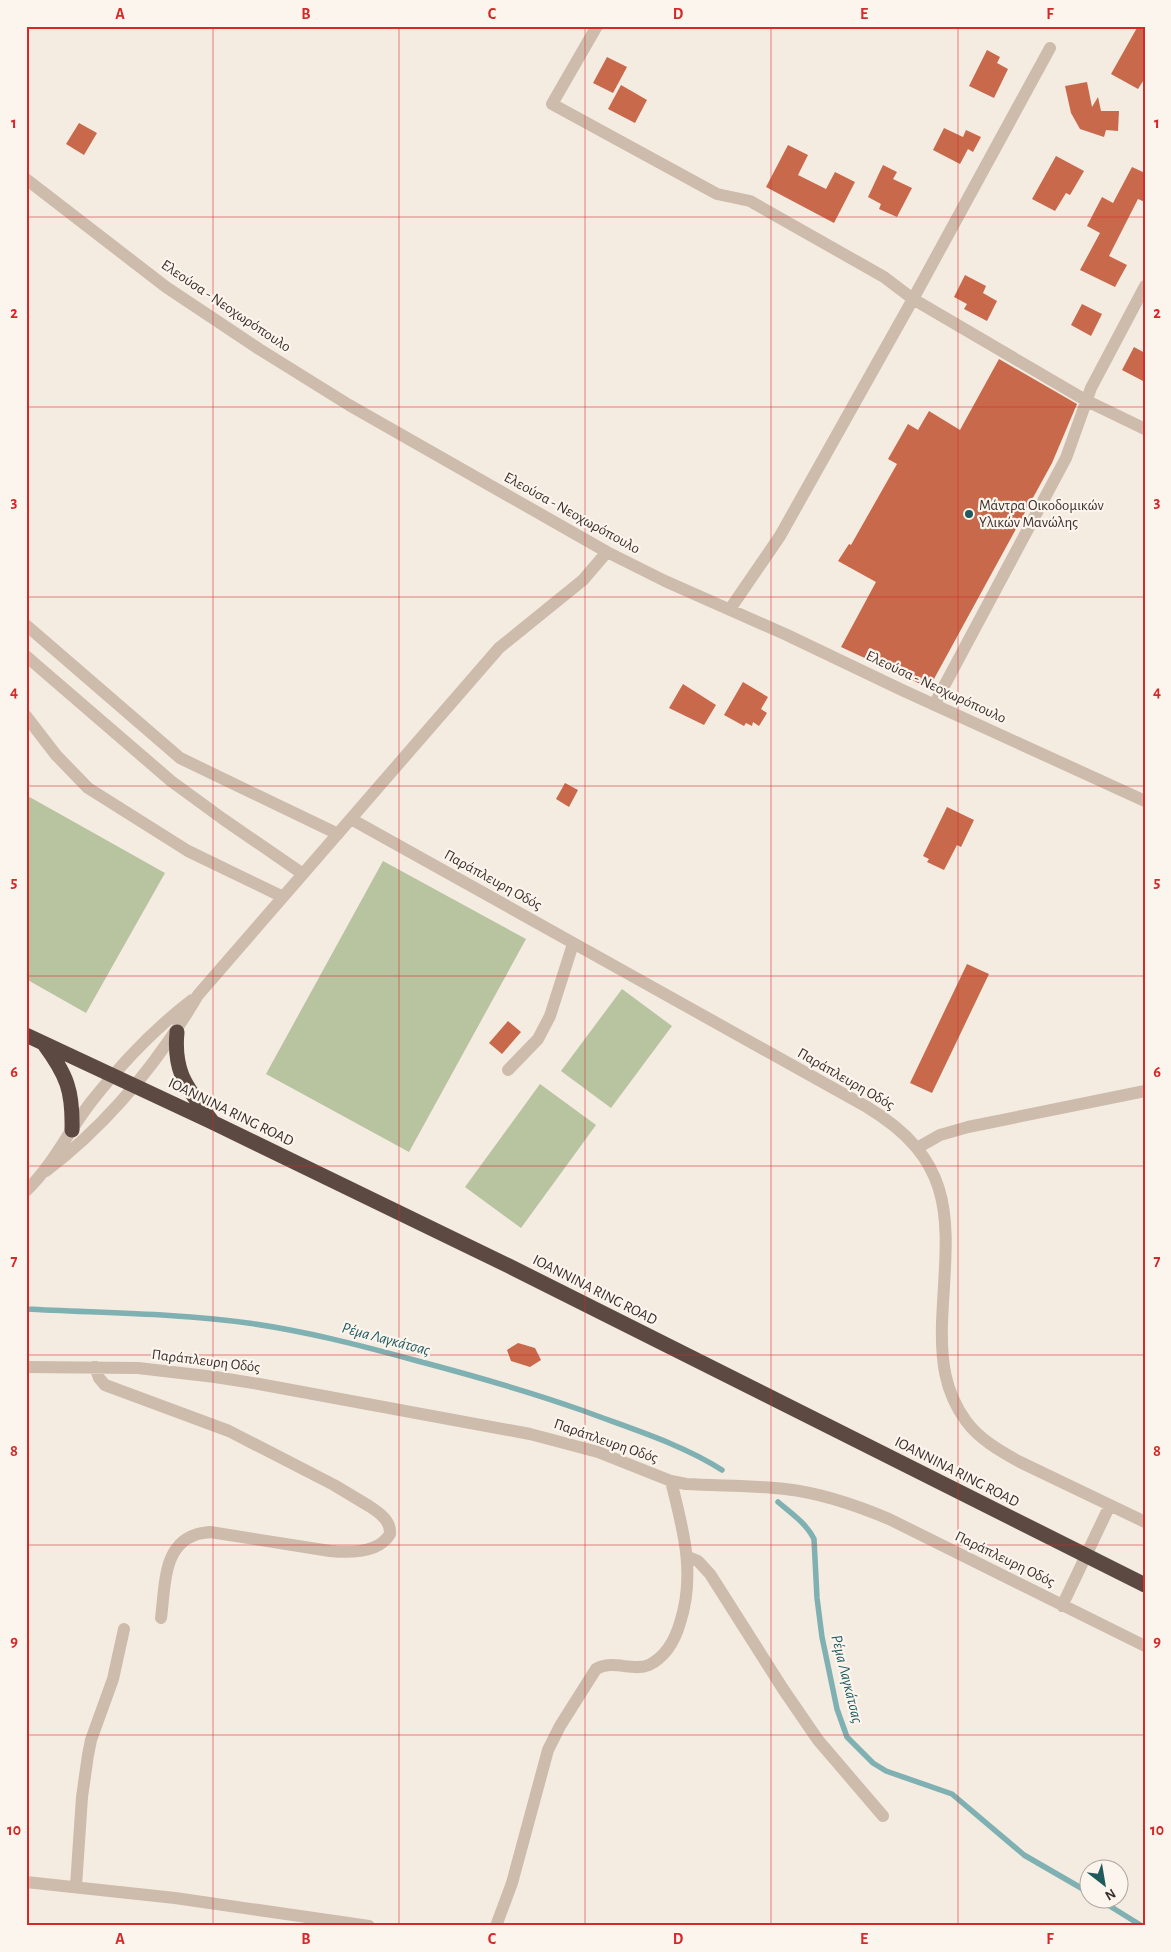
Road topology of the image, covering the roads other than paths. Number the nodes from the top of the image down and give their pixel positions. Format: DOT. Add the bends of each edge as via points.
graph roads {
  1 [pos="597,26"];
  2 [pos="1050,48"];
  3 [pos="26,180"];
  4 [pos="1145,286"];
  5 [pos="913,299"];
  6 [pos="1087,401"];
  7 [pos="1145,429"];
  8 [pos="607,552"];
  9 [pos="730,609"];
  10 [pos="26,625"];
  11 [pos="26,656"];
  12 [pos="934,705"];
  13 [pos="26,716"];
  14 [pos="1145,800"];
  15 [pos="351,819"];
  16 [pos="338,834"];
  17 [pos="303,874"];
  18 [pos="283,897"];
  19 [pos="572,944"];
  20 [pos="198,995"];
  21 [pos="177,1032"];
  22 [pos="26,1035"];
  23 [pos="43,1043"];
  24 [pos="508,1070"];
  25 [pos="113,1076"];
  26 [pos="136,1086"];
  27 [pos="1145,1091"];
  28 [pos="212,1122"];
  29 [pos="72,1130"];
  30 [pos="916,1148"];
  31 [pos="46,1171"];
  32 [pos="26,1192"];
  33 [pos="26,1367"];
  34 [pos="95,1367"];
  35 [pos="671,1481"];
  36 [pos="1110,1504"];
  37 [pos="1145,1522"];
  38 [pos="688,1557"];
  39 [pos="1145,1586"];
  40 [pos="1062,1606"];
  41 [pos="161,1618"];
  42 [pos="124,1629"];
  43 [pos="1145,1646"];
  44 [pos="883,1816"];
  45 [pos="26,1882"];
  46 [pos="76,1886"];
  47 [pos="369,1926"];
  48 [pos="496,1926"];
  1 -- 5 [label="street" via="552,104 716,194 750,201 884,277"];
  2 -- 5 [label="street"];
  3 -- 8 [label="street, Ελεούσα - Νεοχωρόπουλο" via="166,287 259,349 349,405"];
  4 -- 6 [label="street"];
  5 -- 6 [label="street"];
  5 -- 9 [label="street" via="780,536"];
  6 -- 7 [label="street"];
  6 -- 12 [label="street" via="1066,458"];
  8 -- 9 [label="street, Ελεούσα - Νεοχωρόπουλο" via="665,582"];
  8 -- 15 [label="street" via="583,580 499,648"];
  9 -- 12 [label="street, Ελεούσα - Νεοχωρόπουλο"];
  10 -- 16 [label="street" via="180,758"];
  11 -- 17 [label="street" via="177,785"];
  12 -- 14 [label="street, Ελεούσα - Νεοχωρόπουλο"];
  13 -- 18 [label="street" via="56,755 88,788 188,851"];
  15 -- 16 [label="street"];
  15 -- 19 [label="street, Παράπλευρη Οδός"];
  16 -- 17 [label="street"];
  17 -- 18 [label="street"];
  18 -- 20 [label="street"];
  19 -- 24 [label="street" via="550,1016 538,1039"];
  19 -- 30 [label="street, Παράπλευρη Οδός" via="872,1110 899,1130"];
  20 -- 21 [label="street"];
  20 -- 25 [label="street" via="157,1028"];
  21 -- 26 [label="street"];
  21 -- 28 [label="highway" via="175,1049 181,1076"];
  22 -- 23 [label="highway, IOANNINA RING ROAD"];
  23 -- 25 [label="highway, IOANNINA RING ROAD"];
  23 -- 29 [label="highway" via="64,1075 70,1091"];
  25 -- 26 [label="highway, IOANNINA RING ROAD"];
  25 -- 29 [label="street"];
  26 -- 28 [label="highway, IOANNINA RING ROAD"];
  26 -- 31 [label="street" via="89,1136"];
  27 -- 30 [label="street" via="968,1127 940,1135"];
  28 -- 39 [label="highway, IOANNINA RING ROAD" via="518,1271"];
  29 -- 31 [label="street"];
  30 -- 36 [label="street, Παράπλευρη Οδός" via="936,1180 944,1207 943,1366 949,1391 960,1412 975,1431 1002,1452"];
  31 -- 32 [label="street"];
  33 -- 34 [label="street, Παράπλευρη Οδός"];
  34 -- 35 [label="street, Παράπλευρη Οδός" via="215,1377 530,1434 598,1452"];
  34 -- 41 [label="street" via="99,1378 106,1384 236,1435 369,1506 390,1527 385,1541 369,1549 350,1552 210,1532 195,1535 183,1541 170,1559"];
  35 -- 38 [label="street"];
  35 -- 40 [label="street, Παράπλευρη Οδός" via="786,1489 864,1508"];
  36 -- 37 [label="street, Παράπλευρη Οδός"];
  36 -- 40 [label="street"];
  38 -- 44 [label="street" via="698,1560 710,1574 818,1740"];
  38 -- 48 [label="street" via="684,1612 677,1634 666,1651 644,1666 610,1665 596,1669 560,1726 548,1750 514,1876"];
  40 -- 43 [label="street, Παράπλευρη Οδός"];
  42 -- 46 [label="street" via="113,1679 88,1755"];
  45 -- 46 [label="street"];
  46 -- 47 [label="street"];
}
